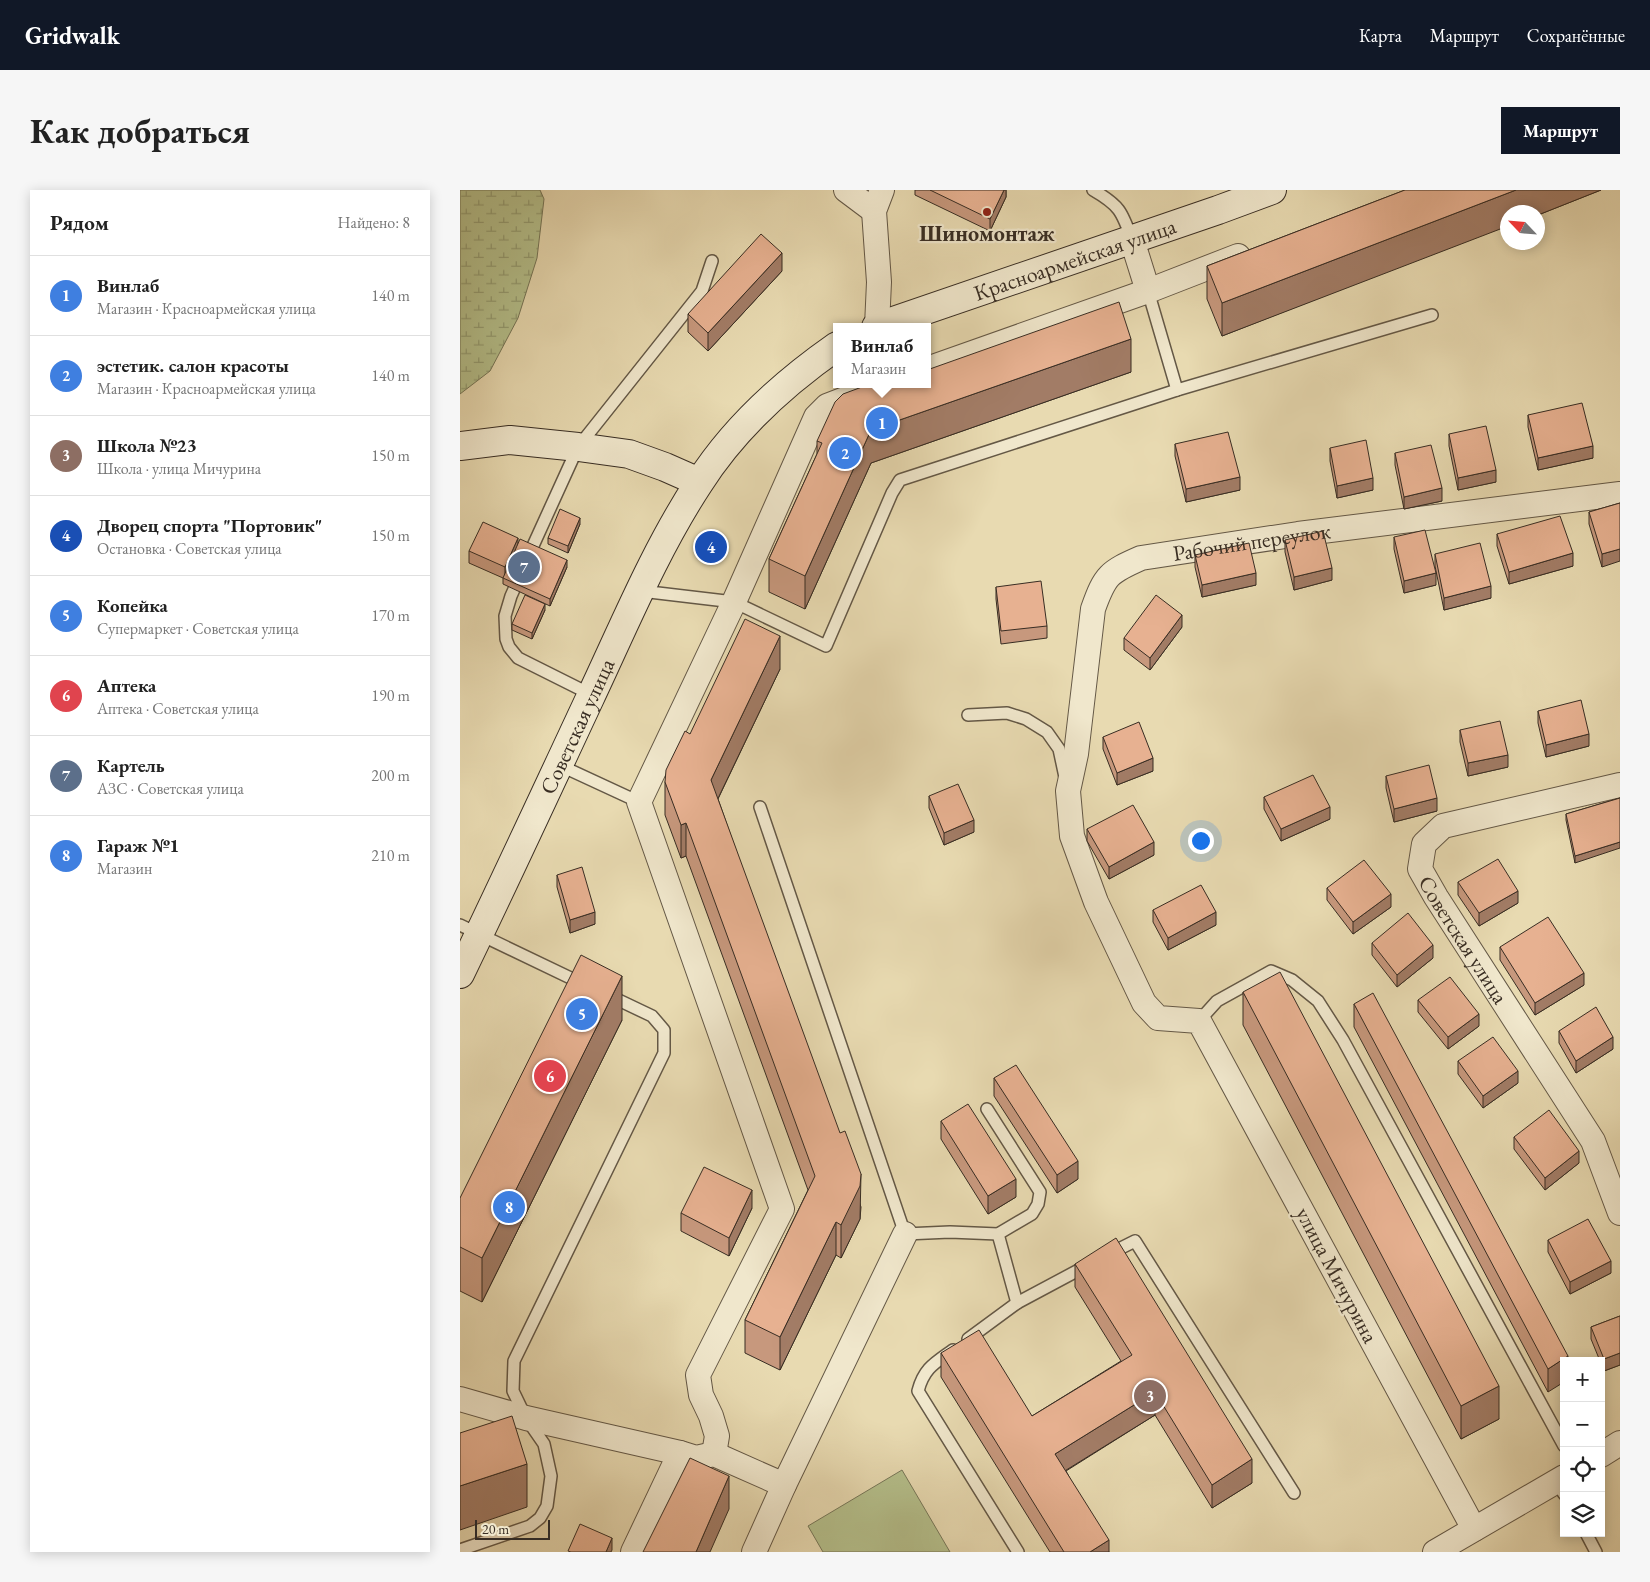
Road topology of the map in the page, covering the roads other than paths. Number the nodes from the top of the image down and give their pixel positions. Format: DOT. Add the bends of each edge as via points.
graph roads {
  1 [pos="846,190"];
  2 [pos="1093,190"];
  3 [pos="1272,190"];
  4 [pos="1238,196"];
  5 [pos="878,201"];
  6 [pos="1132,240"];
  7 [pos="1258,247"];
  8 [pos="712,261"];
  9 [pos="1148,290"];
  10 [pos="1432,315"];
  11 [pos="876,323"];
  12 [pos="888,323"];
  13 [pos="833,349"];
  14 [pos="931,368"];
  15 [pos="873,388"];
  16 [pos="1177,390"];
  17 [pos="460,446"];
  18 [pos="578,447"];
  19 [pos="699,482"];
  20 [pos="1620,494"];
  21 [pos="639,590"];
  22 [pos="734,602"];
  23 [pos="592,695"];
  24 [pos="968,715"];
  25 [pos="559,765"];
  26 [pos="1620,785"];
  27 [pos="1068,791"];
  28 [pos="639,802"];
  29 [pos="760,807"];
  30 [pos="470,930"];
  31 [pos="460,974"];
  32 [pos="1200,1021"];
  33 [pos="987,1109"];
  34 [pos="1620,1213"];
  35 [pos="905,1234"];
  36 [pos="998,1234"];
  37 [pos="1017,1303"];
  38 [pos="460,1400"];
  39 [pos="526,1418"];
  40 [pos="488,1430"];
  41 [pos="1560,1439"];
  42 [pos="1620,1444"];
  43 [pos="1605,1452"];
  44 [pos="680,1453"];
  45 [pos="714,1454"];
  46 [pos="784,1485"];
  47 [pos="1560,1485"];
  48 [pos="1294,1493"];
  49 [pos="1474,1529"];
  50 [pos="1588,1537"];
  51 [pos="460,1550"];
  52 [pos="633,1552"];
  53 [pos="754,1552"];
  54 [pos="1018,1552"];
  55 [pos="1435,1552"];
  56 [pos="1596,1552"];
  1 -- 5 [label="street"];
  2 -- 6 [label="lane" via="1112,201 1124,216"];
  3 -- 4 [label="main road, Красноармейская улица"];
  4 -- 6 [label="main road, Красноармейская улица"];
  5 -- 11 [label="street"];
  6 -- 9 [label="street"];
  6 -- 12 [label="main road, Красноармейская улица"];
  7 -- 9 [label="street"];
  8 -- 18 [label="lane" via="702,291"];
  9 -- 14 [label="street"];
  9 -- 16 [label="lane"];
  10 -- 16 [label="lane"];
  13 -- 19 [label="main road" via="764,405"];
  15 -- 22 [label="street" via="826,406 816,417"];
  16 -- 22 [label="lane" via="900,480 826,646"];
  17 -- 18 [label="main road" via="510,440"];
  18 -- 19 [label="main road" via="629,454"];
  18 -- 23 [label="lane" via="511,596 505,616 506,639 518,658"];
  19 -- 21 [label="main road, Советская улица"];
  20 -- 27 [label="street, Рабочий переулок" via="1298,534 1141,558 1122,566 1109,576 1093,608 1076,754"];
  21 -- 22 [label="lane"];
  21 -- 23 [label="main road, Советская улица"];
  22 -- 28 [label="street"];
  23 -- 25 [label="main road, Советская улица"];
  24 -- 27 [label="lane" via="1007,712 1047,732 1059,749"];
  25 -- 28 [label="lane"];
  25 -- 30 [label="main road, Советская улица"];
  26 -- 34 [label="street, Советская улица" via="1444,826 1424,844 1420,868 1593,1141"];
  27 -- 32 [label="street, Рабочий переулок" via="1072,836 1096,902 1144,1003 1158,1018"];
  28 -- 45 [label="street" via="782,1209 698,1375 701,1395 717,1436"];
  29 -- 35 [label="lane"];
  30 -- 31 [label="main road, Советская улица"];
  30 -- 39 [label="lane" via="586,988 652,1016 664,1030 664,1054 514,1361 514,1391"];
  32 -- 41 [label="lane" via="1217,1001 1271,972 1292,980 1318,1001 1343,1040"];
  32 -- 49 [label="street, улица Мичурина"];
  33 -- 36 [label="lane" via="1040,1192 1032,1214"];
  35 -- 36 [label="lane"];
  35 -- 46 [label="street"];
  36 -- 37 [label="lane"];
  37 -- 48 [label="lane" via="1135,1241"];
  37 -- 54 [label="lane" via="930,1367 921,1378 918,1391"];
  38 -- 39 [label="street"];
  39 -- 40 [label="street"];
  39 -- 44 [label="street"];
  39 -- 51 [label="lane" via="544,1444 551,1476 547,1506 530,1526"];
  42 -- 43 [label="street"];
  44 -- 45 [label="street" via="696,1458"];
  44 -- 52 [label="street"];
  45 -- 46 [label="street"];
  46 -- 53 [label="street"];
  47 -- 49 [label="street"];
  49 -- 55 [label="street"];
  50 -- 56 [label="lane"];
}
